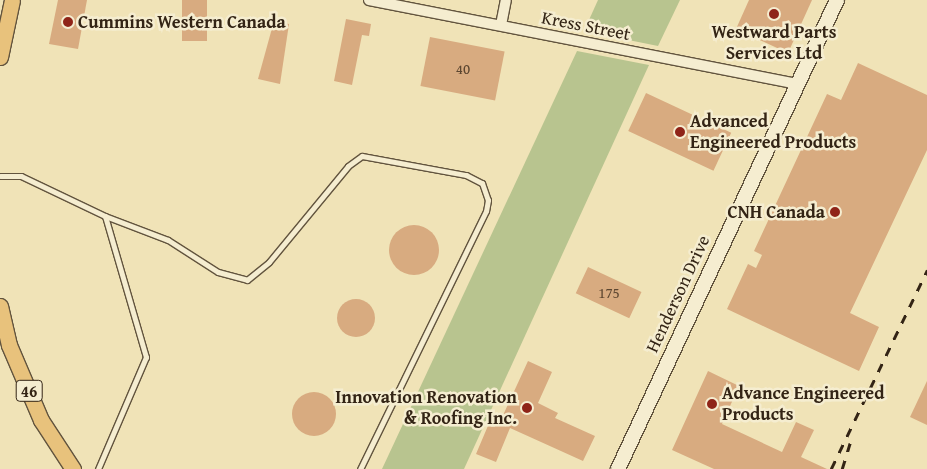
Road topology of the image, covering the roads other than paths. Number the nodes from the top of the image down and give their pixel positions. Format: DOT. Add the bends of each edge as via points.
graph roads {
  1 [pos="12,0"];
  2 [pos="370,0"];
  3 [pos="506,0"];
  4 [pos="837,0"];
  5 [pos="501,25"];
  6 [pos="0,57"];
  7 [pos="797,84"];
  8 [pos="0,176"];
  9 [pos="105,216"];
  10 [pos="0,306"];
  11 [pos="73,469"];
  12 [pos="98,469"];
  13 [pos="360,469"];
  14 [pos="618,469"];
  1 -- 6 [label="main road"];
  2 -- 5 [label="street, Kress Street"];
  3 -- 5 [label="street"];
  4 -- 7 [label="street, Henderson Drive"];
  5 -- 7 [label="street, Kress Street"];
  7 -- 14 [label="street, Henderson Drive"];
  8 -- 9 [label="lane" via="21,176"];
  9 -- 12 [label="lane" via="146,357"];
  9 -- 13 [label="lane" via="168,240 218,272 247,280 269,262 348,166 362,156 466,175 482,183 488,200 486,211"];
  10 -- 11 [label="main road, 46" via="9,345 41,420"];
}
